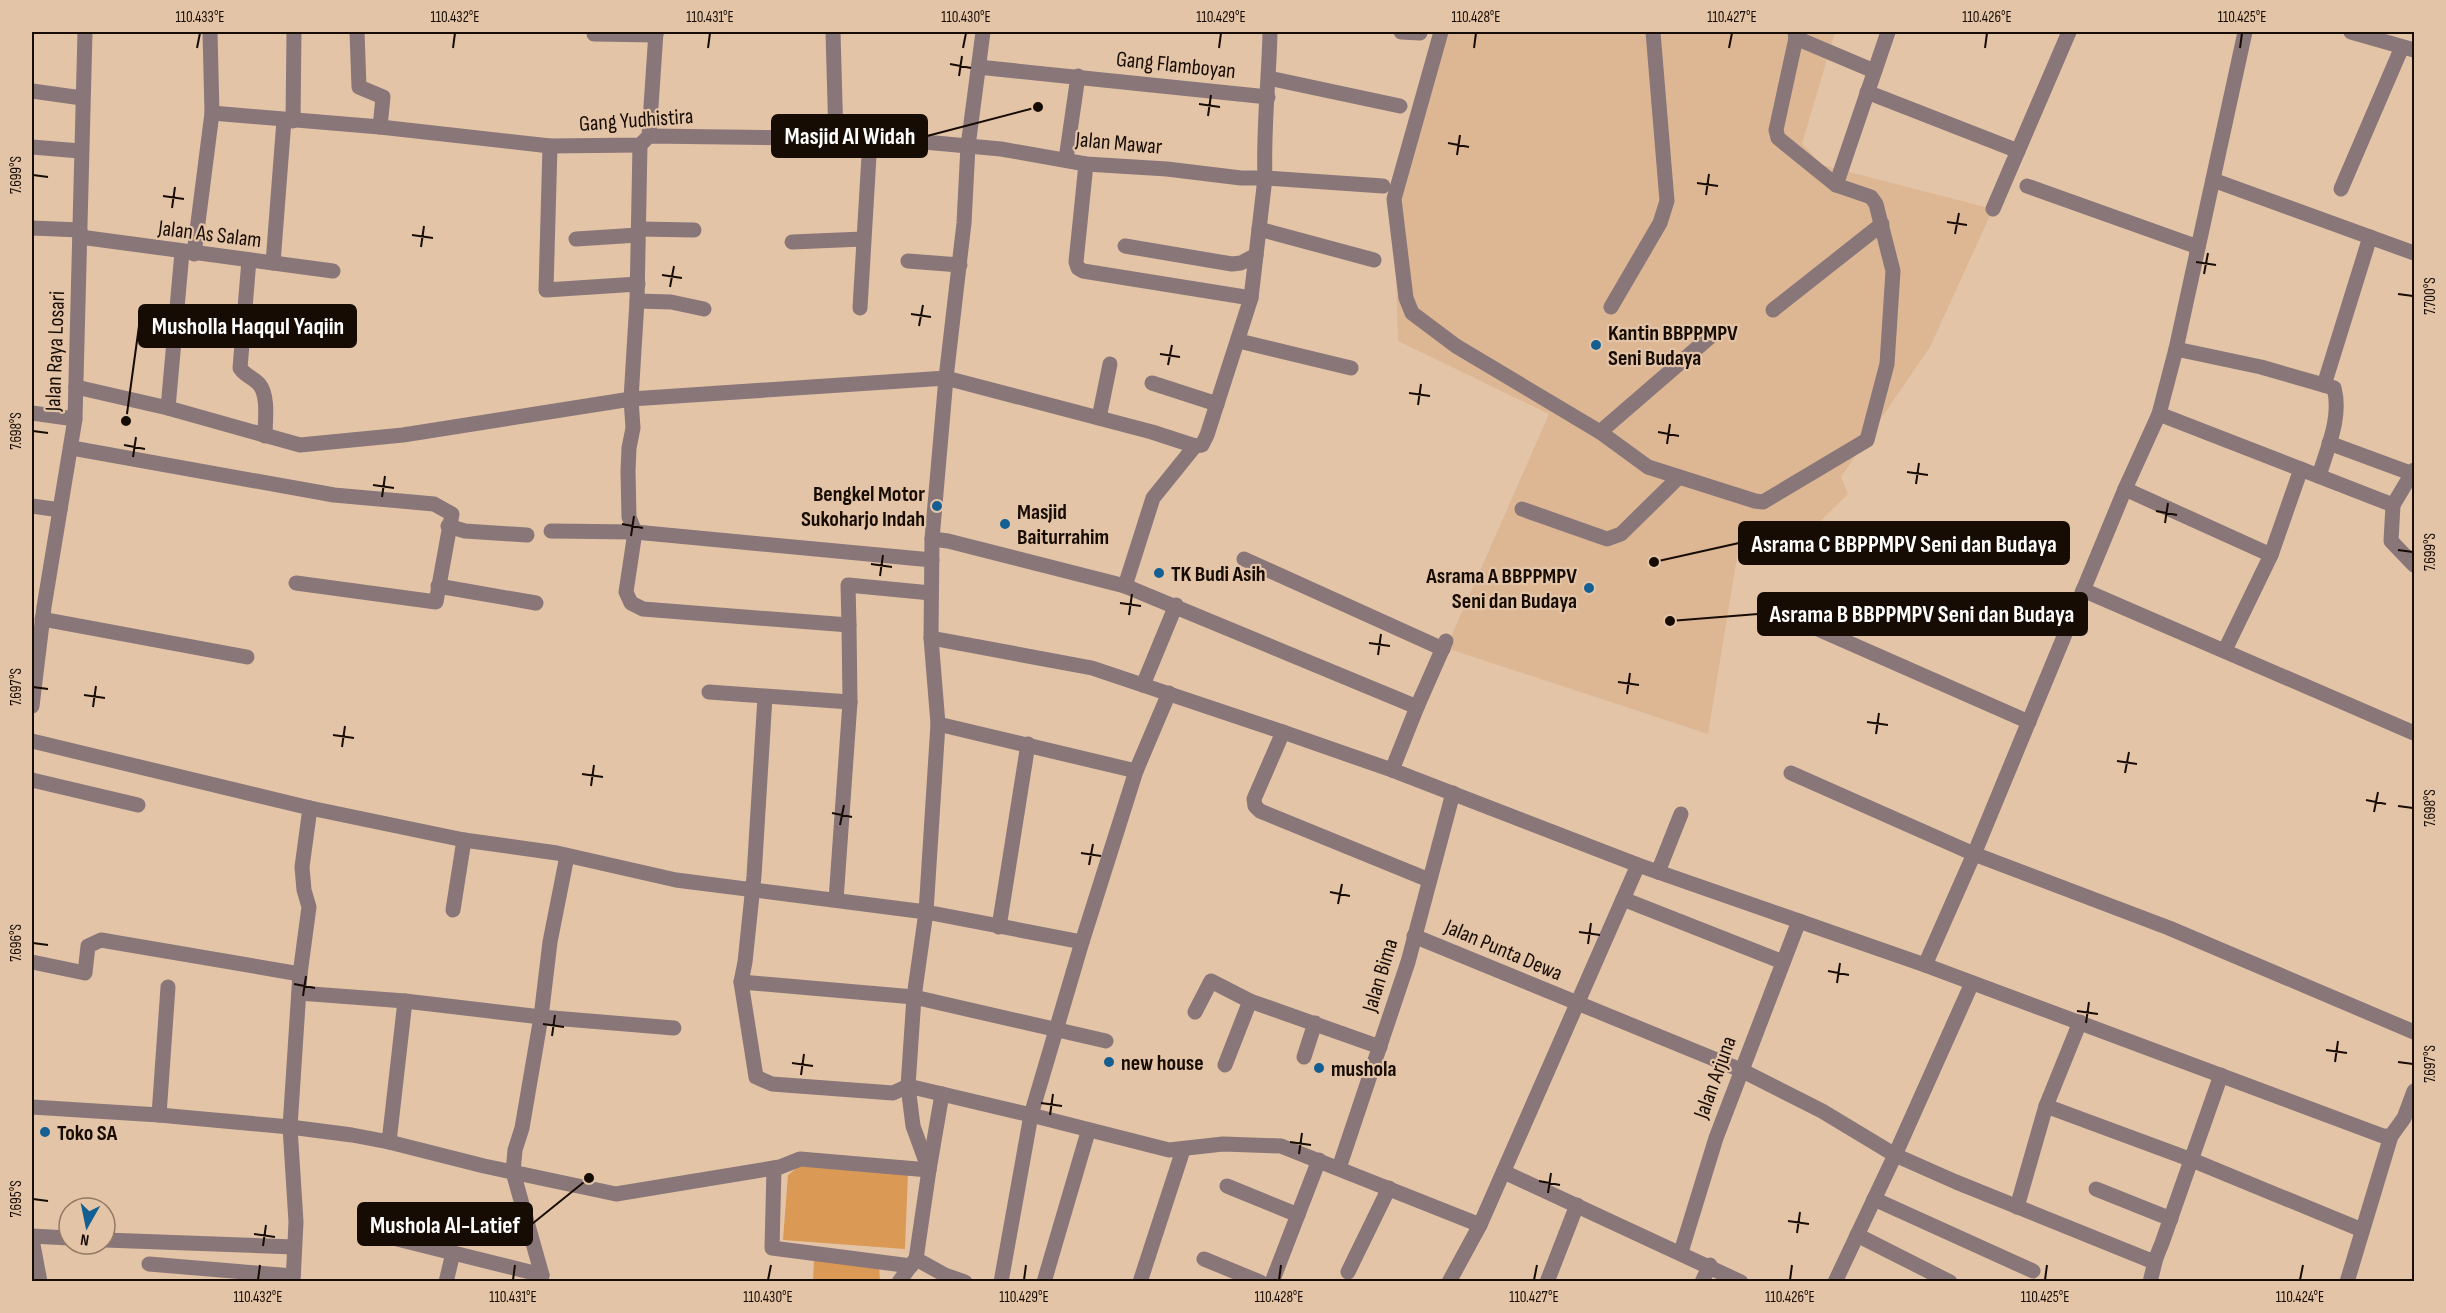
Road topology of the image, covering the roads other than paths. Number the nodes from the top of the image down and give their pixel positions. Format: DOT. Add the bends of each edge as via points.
graph roads {
  1 [pos="85,32"];
  2 [pos="210,32"];
  3 [pos="294,32"];
  4 [pos="357,32"];
  5 [pos="833,32"];
  6 [pos="983,32"];
  7 [pos="1270,32"];
  8 [pos="1401,32"];
  9 [pos="1441,32"];
  10 [pos="1653,32"];
  11 [pos="1887,32"];
  12 [pos="2069,32"];
  13 [pos="2245,32"];
  14 [pos="2351,32"];
  15 [pos="656,33"];
  16 [pos="1420,33"];
  17 [pos="594,34"];
  18 [pos="1795,35"];
  19 [pos="2408,48"];
  20 [pos="978,67"];
  21 [pos="1874,71"];
  22 [pos="1078,76"];
  23 [pos="1269,78"];
  24 [pos="32,92"];
  25 [pos="1867,92"];
  26 [pos="1268,97"];
  27 [pos="82,98"];
  28 [pos="1400,106"];
  29 [pos="212,114"];
  30 [pos="288,120"];
  31 [pos="380,127"];
  32 [pos="836,139"];
  33 [pos="870,139"];
  34 [pos="644,140"];
  35 [pos="550,146"];
  36 [pos="968,146"];
  37 [pos="32,147"];
  38 [pos="80,151"];
  39 [pos="2018,151"];
  40 [pos="1066,159"];
  41 [pos="1086,164"];
  42 [pos="1265,178"];
  43 [pos="2213,180"];
  44 [pos="1836,185"];
  45 [pos="1383,186"];
  46 [pos="2027,186"];
  47 [pos="2341,189"];
  48 [pos="1993,210"];
  49 [pos="1882,224"];
  50 [pos="32,228"];
  51 [pos="1259,229"];
  52 [pos="694,230"];
  53 [pos="638,232"];
  54 [pos="80,234"];
  55 [pos="2370,237"];
  56 [pos="576,239"];
  57 [pos="863,239"];
  58 [pos="792,242"];
  59 [pos="1125,246"];
  60 [pos="2198,247"];
  61 [pos="188,253"];
  62 [pos="2415,253"];
  63 [pos="1256,255"];
  64 [pos="249,260"];
  65 [pos="1374,260"];
  66 [pos="908,261"];
  67 [pos="273,263"];
  68 [pos="960,265"];
  69 [pos="333,271"];
  70 [pos="638,284"];
  71 [pos="1251,298"];
  72 [pos="637,302"];
  73 [pos="1611,307"];
  74 [pos="860,308"];
  75 [pos="704,309"];
  76 [pos="1773,310"];
  77 [pos="1711,336"];
  78 [pos="1239,341"];
  79 [pos="2176,349"];
  80 [pos="1110,364"];
  81 [pos="1351,368"];
  82 [pos="946,378"];
  83 [pos="1152,383"];
  84 [pos="2324,385"];
  85 [pos="76,387"];
  86 [pos="631,399"];
  87 [pos="1217,404"];
  88 [pos="168,408"];
  89 [pos="32,413"];
  90 [pos="2159,414"];
  91 [pos="1099,418"];
  92 [pos="75,419"];
  93 [pos="1600,432"];
  94 [pos="265,436"];
  95 [pos="2329,444"];
  96 [pos="1196,446"];
  97 [pos="72,448"];
  98 [pos="2301,469"];
  99 [pos="2414,472"];
  100 [pos="1679,477"];
  101 [pos="2319,477"];
  102 [pos="2125,489"];
  103 [pos="2393,505"];
  104 [pos="32,506"];
  105 [pos="1522,509"];
  106 [pos="60,510"];
  107 [pos="448,526"];
  108 [pos="551,531"];
  109 [pos="635,532"];
  110 [pos="527,535"];
  111 [pos="932,539"];
  112 [pos="2271,555"];
  113 [pos="1244,559"];
  114 [pos="932,560"];
  115 [pos="2415,565"];
  116 [pos="296,582"];
  117 [pos="438,586"];
  118 [pos="1125,586"];
  119 [pos="2084,590"];
  120 [pos="931,593"];
  121 [pos="536,603"];
  122 [pos="1176,605"];
  123 [pos="42,619"];
  124 [pos="849,625"];
  125 [pos="1813,627"];
  126 [pos="931,638"];
  127 [pos="2225,650"];
  128 [pos="247,657"];
  129 [pos="34,659"];
  130 [pos="1143,685"];
  131 [pos="709,692"];
  132 [pos="1169,693"];
  133 [pos="765,697"];
  134 [pos="850,702"];
  135 [pos="32,706"];
  136 [pos="1417,707"];
  137 [pos="2030,722"];
  138 [pos="938,724"];
  139 [pos="1284,732"];
  140 [pos="2415,733"];
  141 [pos="32,741"];
  142 [pos="1028,744"];
  143 [pos="1392,770"];
  144 [pos="1136,771"];
  145 [pos="1791,773"];
  146 [pos="32,780"];
  147 [pos="1453,793"];
  148 [pos="138,805"];
  149 [pos="310,808"];
  150 [pos="1681,814"];
  151 [pos="464,840"];
  152 [pos="1974,854"];
  153 [pos="567,856"];
  154 [pos="1638,865"];
  155 [pos="1658,872"];
  156 [pos="1429,880"];
  157 [pos="752,890"];
  158 [pos="1623,899"];
  159 [pos="836,900"];
  160 [pos="453,910"];
  161 [pos="926,912"];
  162 [pos="1799,921"];
  163 [pos="999,927"];
  164 [pos="1414,936"];
  165 [pos="1082,942"];
  166 [pos="32,962"];
  167 [pos="1783,962"];
  168 [pos="1924,965"];
  169 [pos="300,974"];
  170 [pos="741,982"];
  171 [pos="1972,982"];
  172 [pos="168,987"];
  173 [pos="299,993"];
  174 [pos="914,997"];
  175 [pos="405,1001"];
  176 [pos="1250,1001"];
  177 [pos="1578,1004"];
  178 [pos="1195,1012"];
  179 [pos="541,1017"];
  180 [pos="2080,1022"];
  181 [pos="1315,1023"];
  182 [pos="674,1028"];
  183 [pos="1056,1029"];
  184 [pos="2415,1032"];
  185 [pos="1106,1041"];
  186 [pos="1380,1047"];
  187 [pos="1304,1057"];
  188 [pos="1225,1065"];
  189 [pos="1741,1070"];
  190 [pos="2221,1076"];
  191 [pos="908,1086"];
  192 [pos="2415,1091"];
  193 [pos="942,1094"];
  194 [pos="2046,1106"];
  195 [pos="32,1107"];
  196 [pos="159,1115"];
  197 [pos="1031,1115"];
  198 [pos="290,1127"];
  199 [pos="1088,1131"];
  200 [pos="2391,1136"];
  201 [pos="388,1142"];
  202 [pos="1183,1150"];
  203 [pos="1895,1155"];
  204 [pos="1319,1160"];
  205 [pos="2192,1160"];
  206 [pos="774,1168"];
  207 [pos="1339,1168"];
  208 [pos="929,1170"];
  209 [pos="513,1172"];
  210 [pos="1504,1172"];
  211 [pos="1227,1186"];
  212 [pos="1389,1188"];
  213 [pos="2096,1189"];
  214 [pos="1874,1199"];
  215 [pos="1577,1205"];
  216 [pos="2017,1207"];
  217 [pos="1298,1215"];
  218 [pos="2171,1219"];
  219 [pos="1480,1225"];
  220 [pos="2362,1230"];
  221 [pos="1857,1235"];
  222 [pos="32,1238"];
  223 [pos="57,1238"];
  224 [pos="393,1238"];
  225 [pos="117,1240"];
  226 [pos="294,1247"];
  227 [pos="1681,1252"];
  228 [pos="453,1253"];
  229 [pos="2156,1258"];
  230 [pos="1204,1259"];
  231 [pos="913,1262"];
  232 [pos="149,1264"];
  233 [pos="1710,1265"];
  234 [pos="2033,1271"];
  235 [pos="1348,1272"];
  236 [pos="542,1278"];
  237 [pos="293,1279"];
  238 [pos="40,1281"];
  239 [pos="446,1281"];
  240 [pos="899,1281"];
  241 [pos="965,1281"];
  242 [pos="1001,1281"];
  243 [pos="1044,1281"];
  244 [pos="1140,1281"];
  245 [pos="1260,1281"];
  246 [pos="1272,1281"];
  247 [pos="1449,1281"];
  248 [pos="1547,1281"];
  249 [pos="1702,1281"];
  250 [pos="1742,1281"];
  251 [pos="1835,1281"];
  252 [pos="1950,1281"];
  253 [pos="2150,1281"];
  254 [pos="2347,1281"];
  1 -- 27 [label="street, Jalan Raya Losari"];
  2 -- 29 [label="street"];
  3 -- 30 [label="street"];
  4 -- 31 [label="street" via="359,87 383,97"];
  5 -- 32 [label="street"];
  6 -- 20 [label="street"];
  7 -- 23 [label="street"];
  8 -- 16 [label="street"];
  9 -- 93 [label="street" via="1394,199 1406,298 1412,313 1456,346"];
  10 -- 73 [label="street" via="1667,201 1660,223"];
  11 -- 21 [label="street"];
  12 -- 39 [label="street"];
  13 -- 43 [label="street"];
  14 -- 19 [label="street"];
  15 -- 17 [label="street"];
  15 -- 34 [label="street"];
  18 -- 21 [label="street"];
  18 -- 44 [label="street" via="1776,130 1778,138"];
  19 -- 47 [label="street"];
  20 -- 22 [label="street, Gang Flamboyan"];
  20 -- 36 [label="street"];
  21 -- 25 [label="street"];
  22 -- 26 [label="street, Gang Flamboyan"];
  22 -- 40 [label="street"];
  23 -- 26 [label="street"];
  23 -- 28 [label="street"];
  24 -- 27 [label="street"];
  25 -- 39 [label="street"];
  25 -- 44 [label="street"];
  26 -- 42 [label="street" via="1263,139"];
  27 -- 38 [label="street, Jalan Raya Losari"];
  29 -- 30 [label="street, Gang Yudhistira"];
  29 -- 61 [label="street"];
  30 -- 31 [label="street, Gang Yudhistira"];
  30 -- 67 [label="street"];
  31 -- 35 [label="street, Gang Yudhistira"];
  32 -- 33 [label="street, Gang Yudhistira"];
  32 -- 34 [label="street, Gang Yudhistira"];
  33 -- 36 [label="street, Gang Yudhistira"];
  33 -- 57 [label="street"];
  34 -- 35 [label="street, Gang Yudhistira"];
  34 -- 53 [label="street"];
  35 -- 70 [label="street" via="546,290"];
  36 -- 40 [label="street, Jalan Mawar"];
  36 -- 68 [label="street"];
  37 -- 38 [label="street"];
  38 -- 54 [label="street, Jalan Raya Losari"];
  39 -- 48 [label="street"];
  40 -- 41 [label="street, Jalan Mawar"];
  41 -- 42 [label="street, Jalan Mawar"];
  41 -- 71 [label="street" via="1078,268 1083,272"];
  42 -- 45 [label="street, Jalan Mawar"];
  42 -- 51 [label="street"];
  43 -- 55 [label="street"];
  43 -- 60 [label="street"];
  44 -- 49 [label="street" via="1871,197"];
  46 -- 60 [label="street"];
  49 -- 76 [label="street"];
  49 -- 100 [label="street" via="1893,271 1887,364 1867,440 1763,502"];
  50 -- 54 [label="street, Jalan As Salam"];
  51 -- 63 [label="street"];
  51 -- 65 [label="street"];
  52 -- 53 [label="street"];
  53 -- 56 [label="street"];
  53 -- 70 [label="street"];
  54 -- 61 [label="street, Jalan As Salam"];
  54 -- 85 [label="street, Jalan Raya Losari"];
  55 -- 62 [label="street"];
  55 -- 84 [label="street"];
  57 -- 58 [label="street"];
  57 -- 74 [label="street"];
  59 -- 63 [label="street" via="1232,264"];
  60 -- 79 [label="street"];
  61 -- 64 [label="street, Jalan As Salam"];
  61 -- 88 [label="street"];
  63 -- 71 [label="street"];
  64 -- 67 [label="street, Jalan As Salam"];
  64 -- 94 [label="street" via="240,368 261,386"];
  66 -- 68 [label="street"];
  67 -- 69 [label="street, Jalan As Salam"];
  68 -- 82 [label="street"];
  70 -- 72 [label="street"];
  71 -- 78 [label="street"];
  72 -- 75 [label="street" via="671,302"];
  72 -- 86 [label="street"];
  77 -- 93 [label="street"];
  78 -- 81 [label="street"];
  78 -- 87 [label="street"];
  79 -- 84 [label="street"];
  79 -- 90 [label="street"];
  80 -- 91 [label="street"];
  82 -- 86 [label="street"];
  82 -- 91 [label="street"];
  82 -- 111 [label="street"];
  83 -- 87 [label="street"];
  84 -- 95 [label="street" via="2334,388 2338,401"];
  85 -- 88 [label="street"];
  85 -- 92 [label="street, Jalan Raya Losari"];
  86 -- 94 [label="street" via="391,436 300,445"];
  86 -- 109 [label="street" via="629,517"];
  87 -- 96 [label="street" via="1202,445"];
  88 -- 94 [label="street"];
  89 -- 92 [label="street"];
  90 -- 98 [label="street"];
  90 -- 102 [label="street"];
  91 -- 96 [label="street"];
  92 -- 97 [label="street, Jalan Raya Losari"];
  93 -- 100 [label="street" via="1648,467"];
  95 -- 99 [label="street"];
  95 -- 101 [label="street"];
  96 -- 118 [label="street" via="1153,498"];
  97 -- 106 [label="street, Jalan Raya Losari"];
  97 -- 107 [label="street" via="334,495 434,504 452,514"];
  98 -- 101 [label="street"];
  98 -- 112 [label="street"];
  99 -- 103 [label="street"];
  100 -- 105 [label="street" via="1621,534 1607,538"];
  101 -- 103 [label="street"];
  102 -- 112 [label="street"];
  102 -- 119 [label="street"];
  103 -- 115 [label="street" via="2391,541"];
  104 -- 106 [label="street"];
  106 -- 123 [label="street, Jalan Raya Losari"];
  107 -- 110 [label="street" via="465,531"];
  107 -- 117 [label="street"];
  108 -- 109 [label="street"];
  109 -- 114 [label="street"];
  109 -- 124 [label="street" via="626,592 631,603 644,609"];
  111 -- 114 [label="street"];
  111 -- 118 [label="street"];
  112 -- 127 [label="street"];
  113 -- 136 [label="street" via="1444,645"];
  114 -- 120 [label="street"];
  116 -- 117 [label="street" via="436,602"];
  117 -- 121 [label="street"];
  118 -- 122 [label="street"];
  119 -- 127 [label="street"];
  119 -- 137 [label="street"];
  120 -- 124 [label="street" via="848,585"];
  120 -- 126 [label="street"];
  122 -- 130 [label="street"];
  122 -- 136 [label="street"];
  123 -- 128 [label="street"];
  123 -- 129 [label="street, Jalan Raya Losari"];
  124 -- 134 [label="street"];
  125 -- 137 [label="street"];
  126 -- 130 [label="street" via="1092,668"];
  126 -- 138 [label="street"];
  127 -- 140 [label="street"];
  129 -- 135 [label="street, Jalan Raya Losari"];
  130 -- 132 [label="street"];
  131 -- 133 [label="street"];
  132 -- 139 [label="street"];
  132 -- 144 [label="street"];
  133 -- 134 [label="street"];
  133 -- 157 [label="street"];
  134 -- 159 [label="street"];
  136 -- 143 [label="street"];
  137 -- 152 [label="street"];
  138 -- 142 [label="street"];
  138 -- 161 [label="street"];
  139 -- 143 [label="street"];
  139 -- 156 [label="street" via="1254,799 1260,811"];
  141 -- 149 [label="street"];
  142 -- 144 [label="street"];
  142 -- 163 [label="street"];
  143 -- 147 [label="street"];
  144 -- 165 [label="street"];
  145 -- 152 [label="street"];
  146 -- 148 [label="street"];
  147 -- 154 [label="street"];
  147 -- 156 [label="street, Jalan Bima"];
  149 -- 151 [label="street"];
  149 -- 169 [label="street" via="302,867 309,907"];
  150 -- 155 [label="street"];
  151 -- 153 [label="street"];
  151 -- 160 [label="street"];
  152 -- 168 [label="street"];
  152 -- 184 [label="street" via="2169,927"];
  153 -- 157 [label="street" via="676,880"];
  153 -- 179 [label="street" via="550,942"];
  154 -- 155 [label="street"];
  154 -- 158 [label="street"];
  155 -- 162 [label="street"];
  156 -- 164 [label="street, Jalan Bima"];
  157 -- 159 [label="street"];
  157 -- 170 [label="street"];
  158 -- 167 [label="street"];
  158 -- 177 [label="street"];
  159 -- 161 [label="street"];
  161 -- 163 [label="street"];
  161 -- 174 [label="street"];
  162 -- 167 [label="street, Jalan Arjuna"];
  162 -- 168 [label="street"];
  163 -- 165 [label="street"];
  164 -- 177 [label="street, Jalan Punta Dewa"];
  164 -- 186 [label="street, Jalan Bima"];
  165 -- 183 [label="street"];
  166 -- 169 [label="street" via="85,973 88,946 101,940"];
  167 -- 189 [label="street, Jalan Arjuna"];
  168 -- 171 [label="street"];
  169 -- 173 [label="street"];
  170 -- 174 [label="street"];
  170 -- 191 [label="street" via="756,1077 772,1083 893,1094"];
  171 -- 180 [label="street"];
  171 -- 203 [label="street"];
  172 -- 196 [label="street"];
  173 -- 175 [label="street"];
  173 -- 198 [label="street"];
  174 -- 183 [label="street"];
  174 -- 191 [label="street"];
  175 -- 179 [label="street"];
  175 -- 201 [label="street"];
  176 -- 178 [label="street" via="1211,981"];
  176 -- 181 [label="street"];
  176 -- 188 [label="street"];
  177 -- 189 [label="street, Jalan Punta Dewa"];
  177 -- 210 [label="street"];
  179 -- 182 [label="street"];
  179 -- 209 [label="street"];
  180 -- 190 [label="street"];
  180 -- 194 [label="street"];
  181 -- 186 [label="street"];
  181 -- 187 [label="street"];
  183 -- 185 [label="street"];
  183 -- 197 [label="street"];
  186 -- 207 [label="street, Jalan Bima"];
  189 -- 203 [label="street, Jalan Punta Dewa" via="1822,1111"];
  189 -- 227 [label="street, Jalan Arjuna"];
  190 -- 200 [label="street"];
  190 -- 205 [label="street"];
  191 -- 193 [label="street"];
  191 -- 208 [label="street" via="913,1126"];
  192 -- 200 [label="street"];
  193 -- 197 [label="street"];
  193 -- 208 [label="street"];
  194 -- 205 [label="street"];
  194 -- 216 [label="street"];
  195 -- 196 [label="street"];
  196 -- 198 [label="street"];
  197 -- 199 [label="street"];
  197 -- 242 [label="street"];
  198 -- 201 [label="street"];
  198 -- 226 [label="street"];
  199 -- 202 [label="street"];
  199 -- 243 [label="street"];
  200 -- 220 [label="street"];
  201 -- 209 [label="street"];
  202 -- 204 [label="street" via="1223,1144 1281,1146"];
  202 -- 244 [label="street"];
  203 -- 214 [label="street"];
  203 -- 216 [label="street, Jalan Punta Dewa"];
  204 -- 207 [label="street"];
  204 -- 217 [label="street"];
  205 -- 218 [label="street"];
  205 -- 220 [label="street"];
  206 -- 208 [label="street" via="800,1159"];
  206 -- 209 [label="street" via="616,1194"];
  206 -- 231 [label="street" via="772,1248"];
  207 -- 212 [label="street"];
  208 -- 231 [label="street"];
  209 -- 236 [label="street"];
  210 -- 215 [label="street"];
  210 -- 219 [label="street"];
  211 -- 217 [label="street"];
  212 -- 219 [label="street"];
  212 -- 235 [label="street"];
  213 -- 218 [label="street"];
  214 -- 221 [label="street"];
  214 -- 234 [label="street"];
  215 -- 227 [label="street"];
  215 -- 248 [label="street"];
  216 -- 229 [label="street, Jalan Punta Dewa" via="2149,1260"];
  217 -- 246 [label="street"];
  218 -- 229 [label="street"];
  219 -- 247 [label="street"];
  220 -- 254 [label="street"];
  221 -- 251 [label="street"];
  221 -- 252 [label="street"];
  222 -- 223 [label="street"];
  222 -- 238 [label="street"];
  224 -- 228 [label="street"];
  225 -- 226 [label="street"];
  226 -- 237 [label="street"];
  227 -- 233 [label="street"];
  228 -- 236 [label="street"];
  228 -- 239 [label="street"];
  229 -- 253 [label="street"];
  230 -- 245 [label="street"];
  231 -- 240 [label="street"];
  231 -- 241 [label="street"];
  232 -- 237 [label="street"];
  233 -- 249 [label="street"];
  233 -- 250 [label="street"];
}
